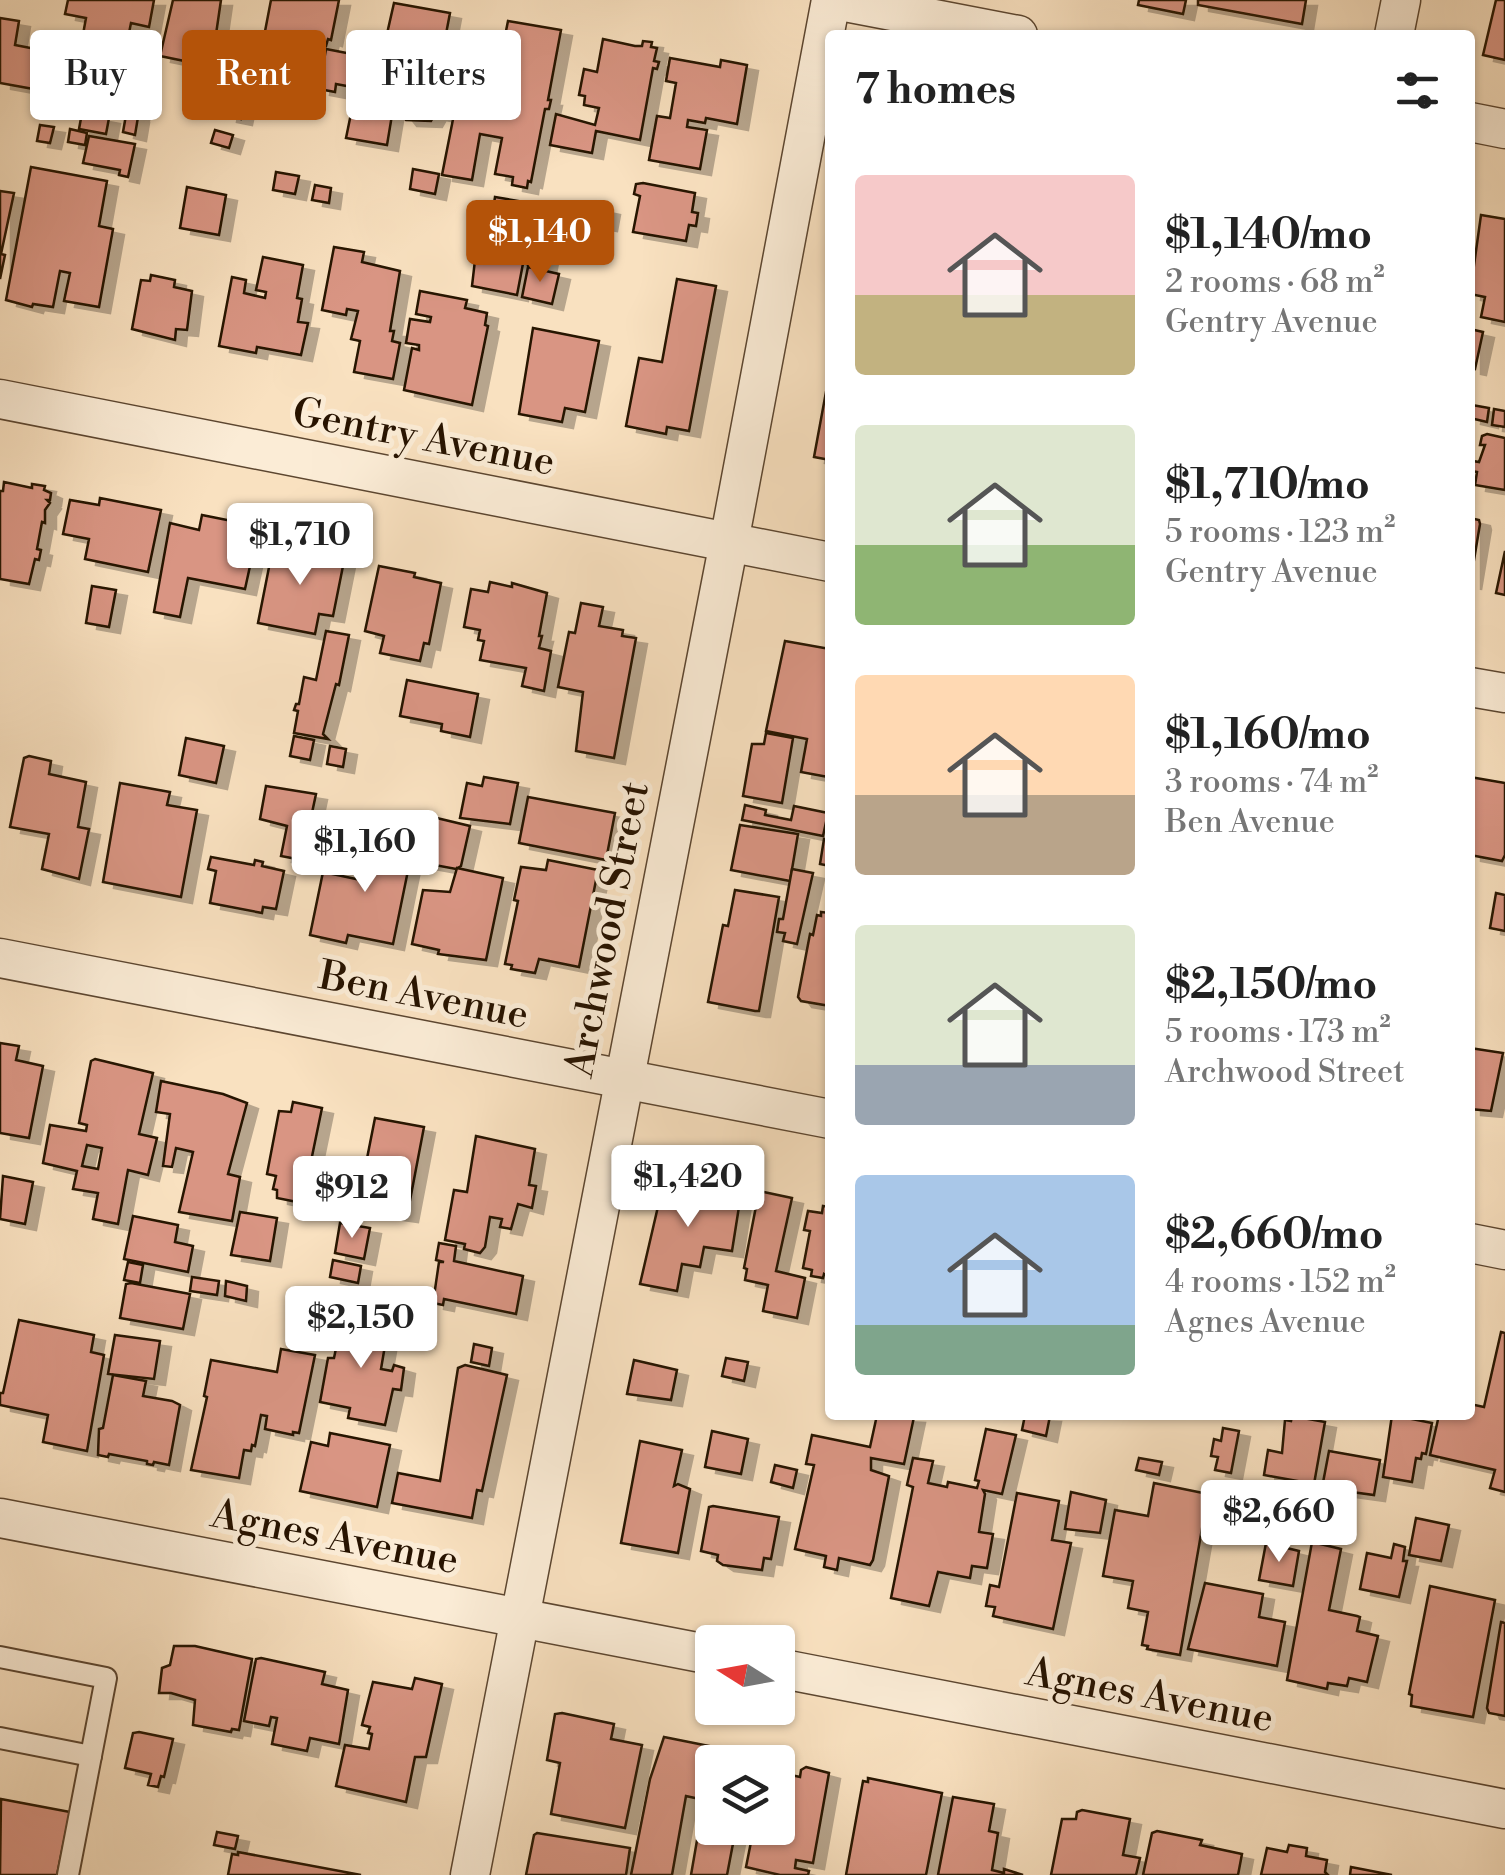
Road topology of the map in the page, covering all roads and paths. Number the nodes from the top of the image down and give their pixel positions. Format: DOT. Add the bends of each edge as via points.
graph roads {
  1 [pos="833,0"];
  2 [pos="1401,0"];
  3 [pos="827,30"];
  4 [pos="992,30"];
  5 [pos="1395,30"];
  6 [pos="825,42"];
  7 [pos="1475,123"];
  8 [pos="1505,129"];
  9 [pos="0,400"];
  10 [pos="729,542"];
  11 [pos="825,561"];
  12 [pos="1475,687"];
  13 [pos="1505,694"];
  14 [pos="0,958"];
  15 [pos="622,1079"];
  16 [pos="825,1118"];
  17 [pos="1475,1244"];
  18 [pos="1505,1250"];
  19 [pos="0,1518"];
  20 [pos="520,1618"];
  21 [pos="695,1652"];
  22 [pos="0,1657"];
  23 [pos="795,1671"];
  24 [pos="0,1738"];
  25 [pos="91,1756"];
  26 [pos="1505,1809"];
  27 [pos="68,1875"];
  28 [pos="470,1875"];
  1 -- 3 [label="street, Archwood Street"];
  1 -- 4 [label="street"];
  2 -- 5 [label="street"];
  6 -- 10 [label="street, Archwood Street"];
  7 -- 8 [label="street"];
  9 -- 10 [label="street, Gentry Avenue"];
  10 -- 11 [label="street, Gentry Avenue"];
  10 -- 15 [label="street, Archwood Street"];
  12 -- 13 [label="street"];
  14 -- 15 [label="street, Ben Avenue"];
  15 -- 16 [label="street, Ben Avenue"];
  15 -- 20 [label="street, Archwood Street"];
  17 -- 18 [label="street"];
  19 -- 20 [label="street, Agnes Avenue"];
  20 -- 21 [label="street, Agnes Avenue"];
  20 -- 28 [label="street, Archwood Street"];
  22 -- 25 [label="lane" via="106,1678"];
  23 -- 26 [label="street, Agnes Avenue"];
  24 -- 25 [label="lane"];
  25 -- 27 [label="lane"];
}
